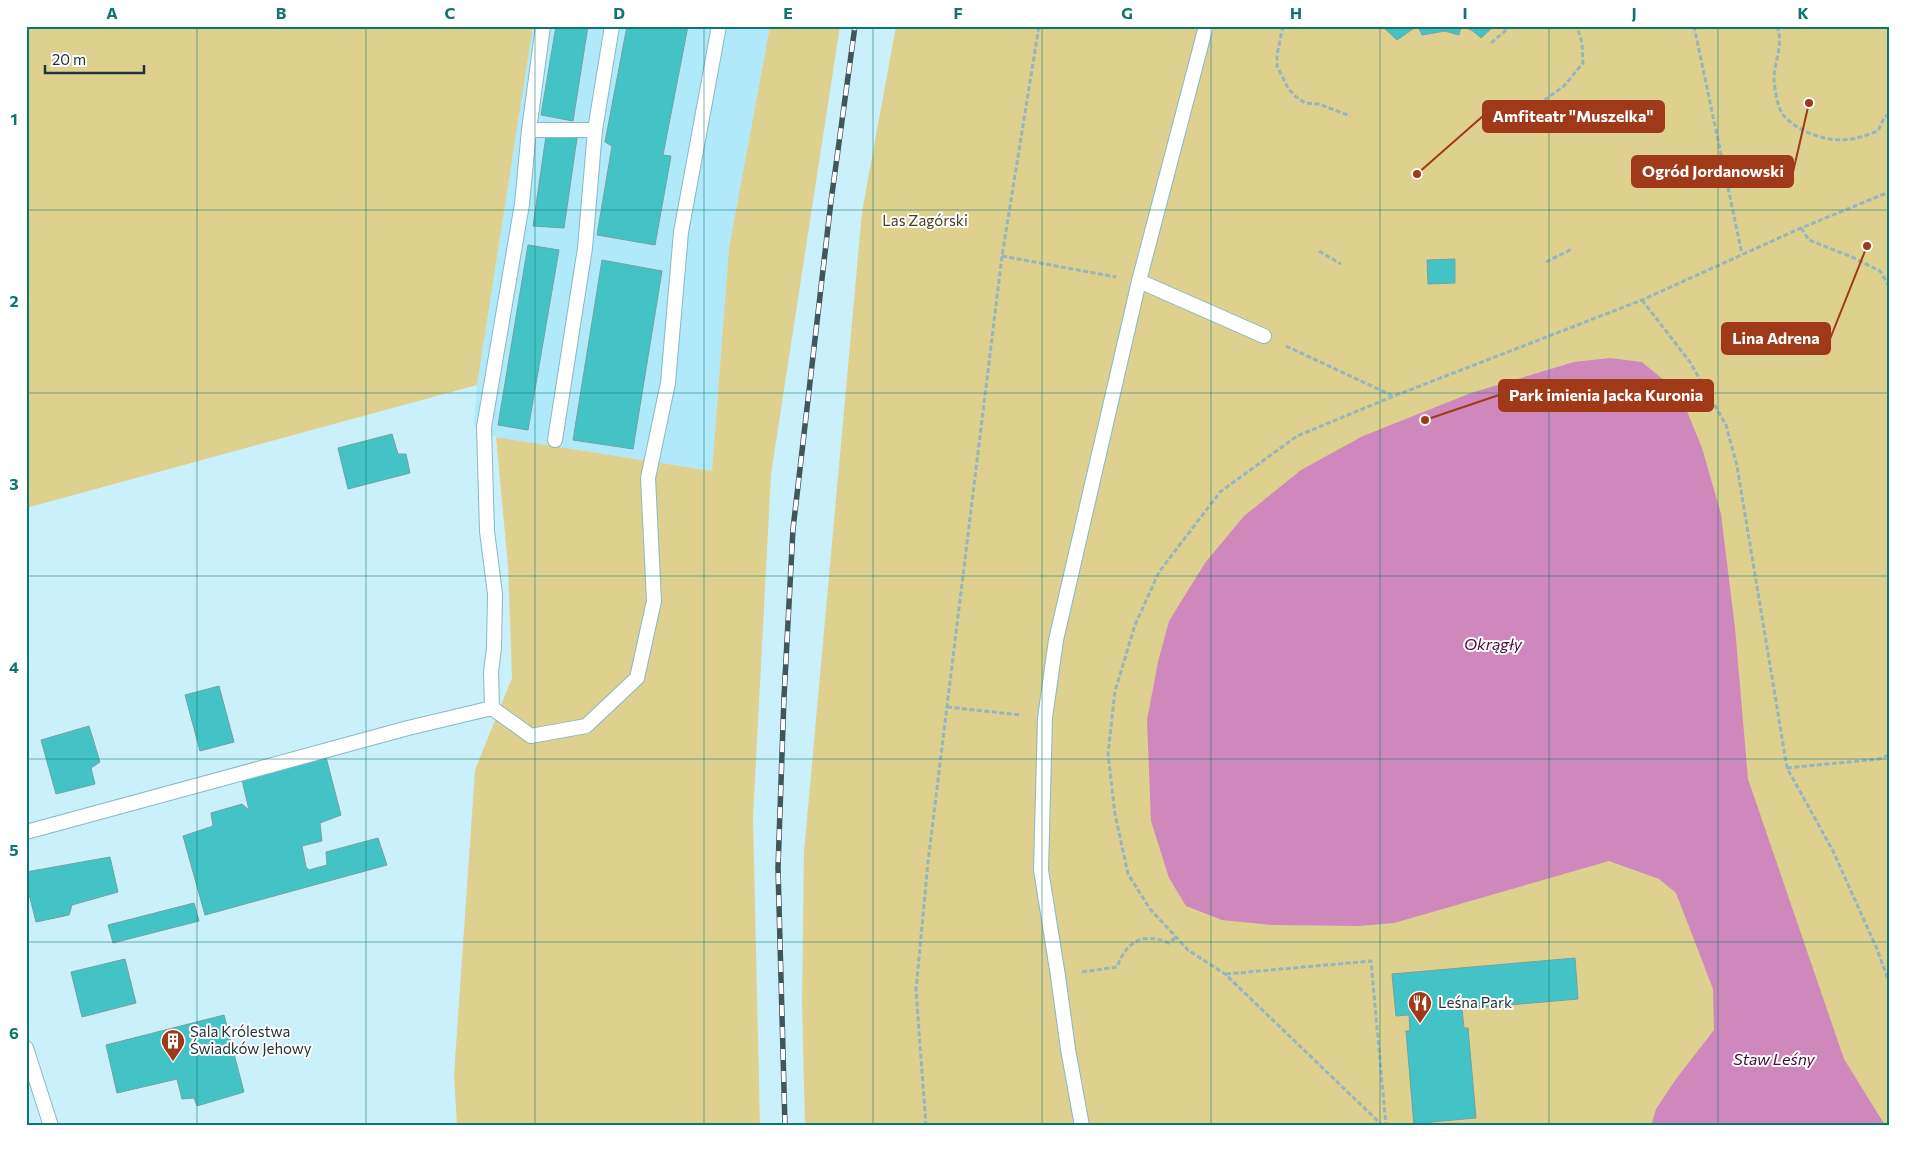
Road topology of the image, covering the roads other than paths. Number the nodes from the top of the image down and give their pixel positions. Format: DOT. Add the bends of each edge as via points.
graph roads {
  1 [pos="543,26"];
  2 [pos="612,26"];
  3 [pos="719,26"];
  4 [pos="1206,26"];
  5 [pos="529,130"];
  6 [pos="595,130"];
  7 [pos="1139,281"];
  8 [pos="1264,336"];
  9 [pos="555,440"];
  10 [pos="492,708"];
  11 [pos="26,832"];
  12 [pos="26,1048"];
  13 [pos="51,1126"];
  14 [pos="1082,1126"];
  1 -- 5 [label="lane"];
  2 -- 6 [label="lane"];
  3 -- 10 [label="lane" via="681,232 668,383 648,478 654,601 637,678 586,726 531,736"];
  4 -- 7 [label="lane"];
  5 -- 6 [label="lane"];
  5 -- 10 [label="lane" via="522,204 484,426 487,531 495,594"];
  6 -- 9 [label="lane" via="585,248"];
  7 -- 8 [label="lane"];
  7 -- 14 [label="lane" via="1056,640 1045,718 1040,870"];
  10 -- 11 [label="lane"];
  12 -- 13 [label="lane"];
}
